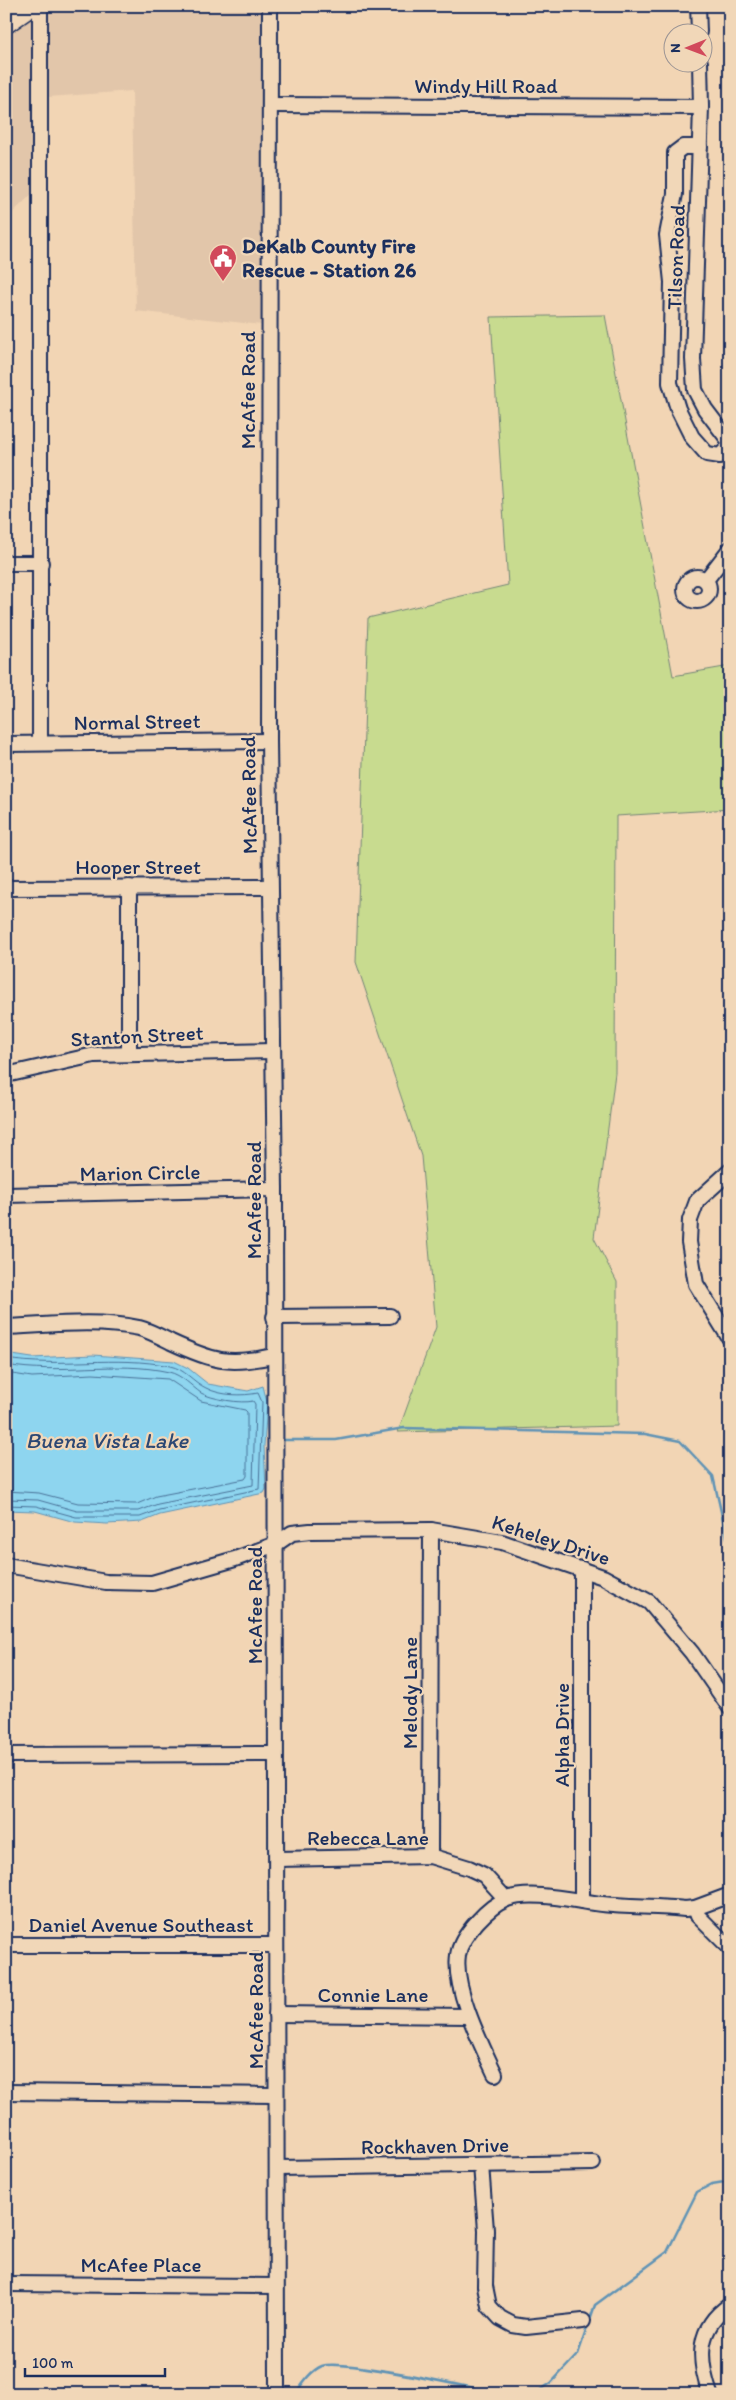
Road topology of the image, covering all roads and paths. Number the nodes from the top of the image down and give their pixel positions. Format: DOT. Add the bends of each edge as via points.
graph roads {
  1 [pos="32,6"];
  2 [pos="40,6"];
  3 [pos="270,6"];
  4 [pos="698,6"];
  5 [pos="699,22"];
  6 [pos="6,24"];
  7 [pos="700,72"];
  8 [pos="270,105"];
  9 [pos="701,107"];
  10 [pos="700,147"];
  11 [pos="730,442"];
  12 [pos="730,446"];
  13 [pos="730,549"];
  14 [pos="6,563"];
  15 [pos="41,563"];
  16 [pos="706,580"];
  17 [pos="268,741"];
  18 [pos="40,743"];
  19 [pos="6,744"];
  20 [pos="129,887"];
  21 [pos="270,887"];
  22 [pos="6,888"];
  23 [pos="273,1051"];
  24 [pos="129,1053"];
  25 [pos="6,1075"];
  26 [pos="730,1171"];
  27 [pos="275,1190"];
  28 [pos="6,1196"];
  29 [pos="390,1316"];
  30 [pos="274,1317"];
  31 [pos="6,1327"];
  32 [pos="730,1340"];
  33 [pos="273,1356"];
  34 [pos="431,1530"];
  35 [pos="276,1544"];
  36 [pos="6,1565"];
  37 [pos="582,1569"];
  38 [pos="730,1708"];
  39 [pos="275,1754"];
  40 [pos="6,1755"];
  41 [pos="430,1856"];
  42 [pos="277,1858"];
  43 [pos="730,1895"];
  44 [pos="506,1899"];
  45 [pos="582,1901"];
  46 [pos="695,1908"];
  47 [pos="6,1944"];
  48 [pos="276,1945"];
  49 [pos="730,1948"];
  50 [pos="276,2014"];
  51 [pos="469,2016"];
  52 [pos="495,2074"];
  53 [pos="6,2092"];
  54 [pos="276,2095"];
  55 [pos="592,2163"];
  56 [pos="481,2165"];
  57 [pos="278,2168"];
  58 [pos="6,2284"];
  59 [pos="276,2286"];
  60 [pos="730,2305"];
  61 [pos="583,2321"];
  62 [pos="276,2393"];
  63 [pos="710,2394"];
  1 -- 6 [label="main road"];
  2 -- 15 [label="street"];
  3 -- 8 [label="street, McAfee Road"];
  4 -- 5 [label="street"];
  7 -- 9 [label="street, Tilson Road"];
  8 -- 9 [label="street, Windy Hill Road"];
  8 -- 17 [label="street, McAfee Road"];
  9 -- 10 [label="street, Tilson Road"];
  10 -- 11 [label="street, Tilson Road" via="692,359 695,390"];
  10 -- 12 [label="street" via="683,147 674,153 675,194 667,235 672,282 670,383 678,410 692,438 707,454 720,456"];
  13 -- 16 [label="street"];
  14 -- 15 [label="street"];
  15 -- 18 [label="street"];
  17 -- 18 [label="street, Normal Street"];
  17 -- 21 [label="street, McAfee Road"];
  18 -- 19 [label="street, Normal Street"];
  20 -- 21 [label="street, Hooper Street"];
  20 -- 22 [label="street, Hooper Street"];
  20 -- 24 [label="street"];
  21 -- 23 [label="street, McAfee Road"];
  23 -- 24 [label="street, Stanton Street"];
  23 -- 27 [label="street, McAfee Road"];
  24 -- 25 [label="street, Stanton Street" via="94,1055"];
  26 -- 32 [label="street" via="697,1201 690,1220 689,1242 696,1284"];
  27 -- 28 [label="street, Marion Circle"];
  27 -- 30 [label="street, McAfee Road"];
  29 -- 30 [label="street"];
  30 -- 33 [label="street, McAfee Road"];
  31 -- 33 [label="street" via="96,1323 125,1326 142,1329 216,1360 248,1362"];
  33 -- 35 [label="street, McAfee Road"];
  34 -- 35 [label="street, Keheley Drive" via="310,1531 292,1533"];
  34 -- 37 [label="street, Keheley Drive" via="502,1542"];
  34 -- 41 [label="street, Melody Lane"];
  35 -- 36 [label="street, Keheley Drive" via="152,1583 106,1582"];
  35 -- 39 [label="street, McAfee Road"];
  37 -- 38 [label="street, Keheley Drive" via="619,1584 649,1602 692,1653"];
  37 -- 45 [label="street, Alpha Drive"];
  39 -- 40 [label="street"];
  39 -- 42 [label="street, McAfee Road"];
  41 -- 42 [label="street, Rebecca Lane"];
  41 -- 44 [label="street, Rebecca Lane" via="484,1875"];
  42 -- 48 [label="street, McAfee Road"];
  43 -- 46 [label="street"];
  44 -- 45 [label="street" via="534,1897"];
  44 -- 51 [label="street" via="488,1909 467,1934 458,1955"];
  45 -- 46 [label="street"];
  46 -- 49 [label="street" via="698,1916"];
  47 -- 48 [label="street, Daniel Avenue Southeast"];
  48 -- 50 [label="street, McAfee Road"];
  50 -- 51 [label="street, Connie Lane"];
  50 -- 54 [label="street, McAfee Road"];
  51 -- 52 [label="street"];
  53 -- 54 [label="street"];
  54 -- 57 [label="street, McAfee Road"];
  55 -- 56 [label="street, Rockhaven Drive"];
  56 -- 57 [label="street, Rockhaven Drive"];
  56 -- 61 [label="street" via="486,2230 485,2286 490,2306 500,2318 513,2325 526,2327"];
  57 -- 59 [label="street, McAfee Road"];
  58 -- 59 [label="street, McAfee Place"];
  59 -- 62 [label="street, McAfee Road"];
  60 -- 63 [label="street" via="709,2326 702,2345 703,2372"];
}
